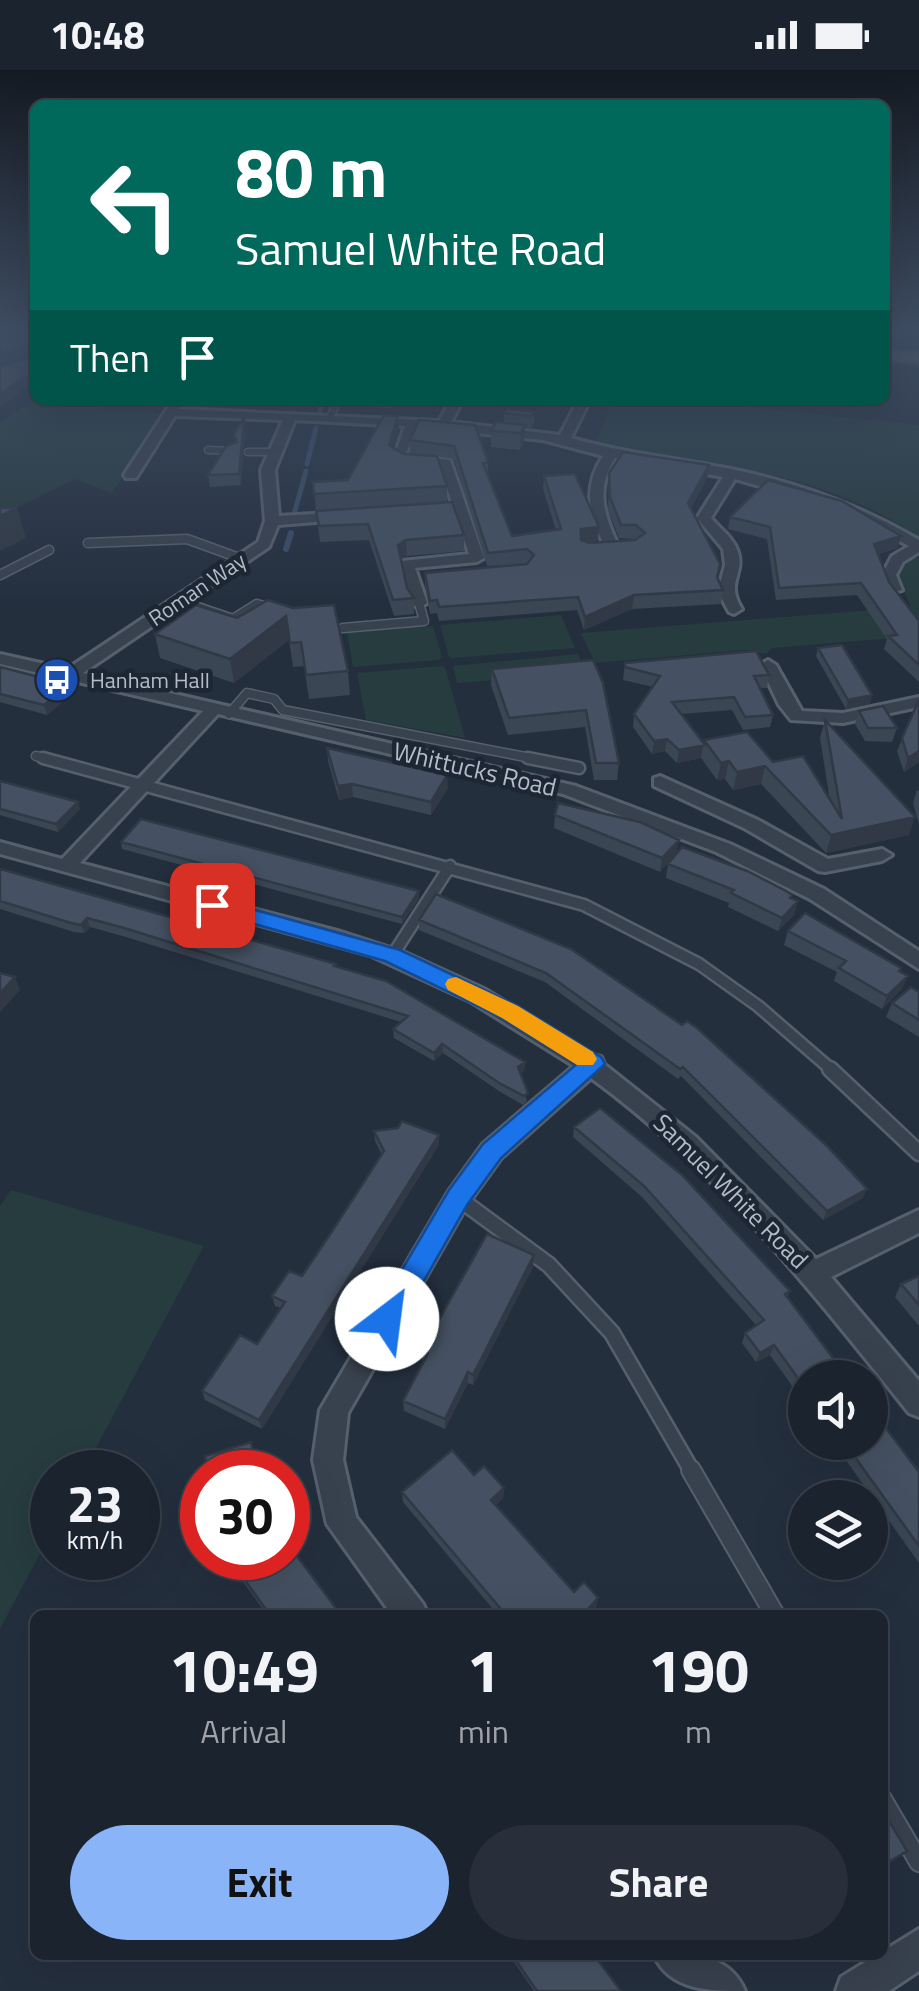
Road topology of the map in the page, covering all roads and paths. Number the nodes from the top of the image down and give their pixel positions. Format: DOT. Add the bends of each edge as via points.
graph roads {
  1 [pos="164,423"];
  2 [pos="287,423"];
  3 [pos="393,423"];
  4 [pos="445,423"];
  5 [pos="572,423"];
  6 [pos="412,424"];
  7 [pos="443,426"];
  8 [pos="564,439"];
  9 [pos="208,450"];
  10 [pos="232,451"];
  11 [pos="248,452"];
  12 [pos="276,452"];
  13 [pos="611,454"];
  14 [pos="732,474"];
  15 [pos="131,475"];
  16 [pos="462,509"];
  17 [pos="442,510"];
  18 [pos="365,515"];
  19 [pos="272,521"];
  20 [pos="88,543"];
  21 [pos="633,546"];
  22 [pos="612,547"];
  23 [pos="588,548"];
  24 [pos="50,550"];
  25 [pos="242,560"];
  26 [pos="0,576"];
  27 [pos="430,578"];
  28 [pos="412,580"];
  29 [pos="894,590"];
  30 [pos="180,601"];
  31 [pos="419,602"];
  32 [pos="734,609"];
  33 [pos="288,613"];
  34 [pos="343,628"];
  35 [pos="0,658"];
  36 [pos="768,665"];
  37 [pos="68,676"];
  38 [pos="919,702"];
  39 [pos="221,712"];
  40 [pos="797,716"];
  41 [pos="800,738"];
  42 [pos="36,756"];
  43 [pos="579,768"];
  44 [pos="660,782"];
  45 [pos="142,786"];
  46 [pos="751,824"];
  47 [pos="0,848"];
  48 [pos="723,848"];
  49 [pos="882,856"];
  50 [pos="66,866"];
  51 [pos="450,866"];
  52 [pos="392,956"];
  53 [pos="919,961"];
  54 [pos="593,1064"];
  55 [pos="919,1153"];
  56 [pos="458,1198"];
  57 [pos="919,1222"];
  58 [pos="814,1273"];
  59 [pos="919,1403"];
  60 [pos="408,1610"];
  61 [pos="773,1610"];
  62 [pos="888,1809"];
  63 [pos="919,1862"];
  64 [pos="919,1948"];
  65 [pos="680,1960"];
  66 [pos="726,1991"];
  67 [pos="855,1991"];
  1 -- 15 [label="street"];
  2 -- 12 [label="street"];
  3 -- 6 [label="street"];
  4 -- 7 [label="street"];
  5 -- 8 [label="street"];
  6 -- 7 [label="street"];
  6 -- 16 [label="street" via="398,457 445,463"];
  7 -- 8 [label="street"];
  8 -- 13 [label="street"];
  9 -- 10 [label="lane"];
  11 -- 12 [label="lane"];
  12 -- 19 [label="street" via="268,470"];
  13 -- 14 [label="street"];
  13 -- 22 [label="street" via="597,473 596,514"];
  14 -- 29 [label="street" via="840,502 919,546 897,559 889,575"];
  14 -- 32 [label="street" via="704,518 732,552 723,582"];
  16 -- 17 [label="street"];
  16 -- 28 [label="street" via="480,566 407,564"];
  18 -- 19 [label="street"];
  19 -- 25 [label="street, Roman Way" via="264,544"];
  20 -- 25 [label="lane" via="187,538"];
  21 -- 22 [label="street"];
  22 -- 23 [label="street"];
  24 -- 26 [label="lane"];
  25 -- 30 [label="street, Roman Way"];
  27 -- 28 [label="lane"];
  28 -- 31 [label="street"];
  30 -- 33 [label="lane" via="234,618 257,604"];
  30 -- 37 [label="street, Roman Way"];
  31 -- 34 [label="lane" via="424,621"];
  35 -- 37 [label="street, Whittucks Road"];
  36 -- 40 [label="street"];
  37 -- 39 [label="street, Whittucks Road"];
  38 -- 40 [label="street" via="843,718"];
  39 -- 43 [label="lane" via="247,693 274,698 283,710"];
  39 -- 45 [label="street"];
  39 -- 48 [label="street, Whittucks Road" via="568,790"];
  40 -- 41 [label="street"];
  42 -- 45 [label="lane"];
  44 -- 46 [label="street"];
  45 -- 50 [label="street"];
  45 -- 51 [label="lane"];
  46 -- 48 [label="street"];
  46 -- 49 [label="street" via="825,866"];
  47 -- 50 [label="street, Samuel White Road"];
  48 -- 53 [label="street, Whittucks Road" via="817,894"];
  50 -- 52 [label="street, Samuel White Road"];
  51 -- 52 [label="lane"];
  51 -- 55 [label="lane" via="584,904 699,964 830,1068"];
  52 -- 54 [label="street, Samuel White Road" via="510,1012"];
  54 -- 56 [label="street" via="492,1151"];
  54 -- 58 [label="street, Samuel White Road" via="698,1151"];
  56 -- 60 [label="street" via="334,1410 328,1460 342,1524"];
  56 -- 61 [label="lane" via="549,1265 612,1333"];
  57 -- 58 [label="street"];
  58 -- 59 [label="street, Samuel White Road"];
  62 -- 63 [label="lane"];
  64 -- 67 [label="street"];
  65 -- 66 [label="street"];
}
